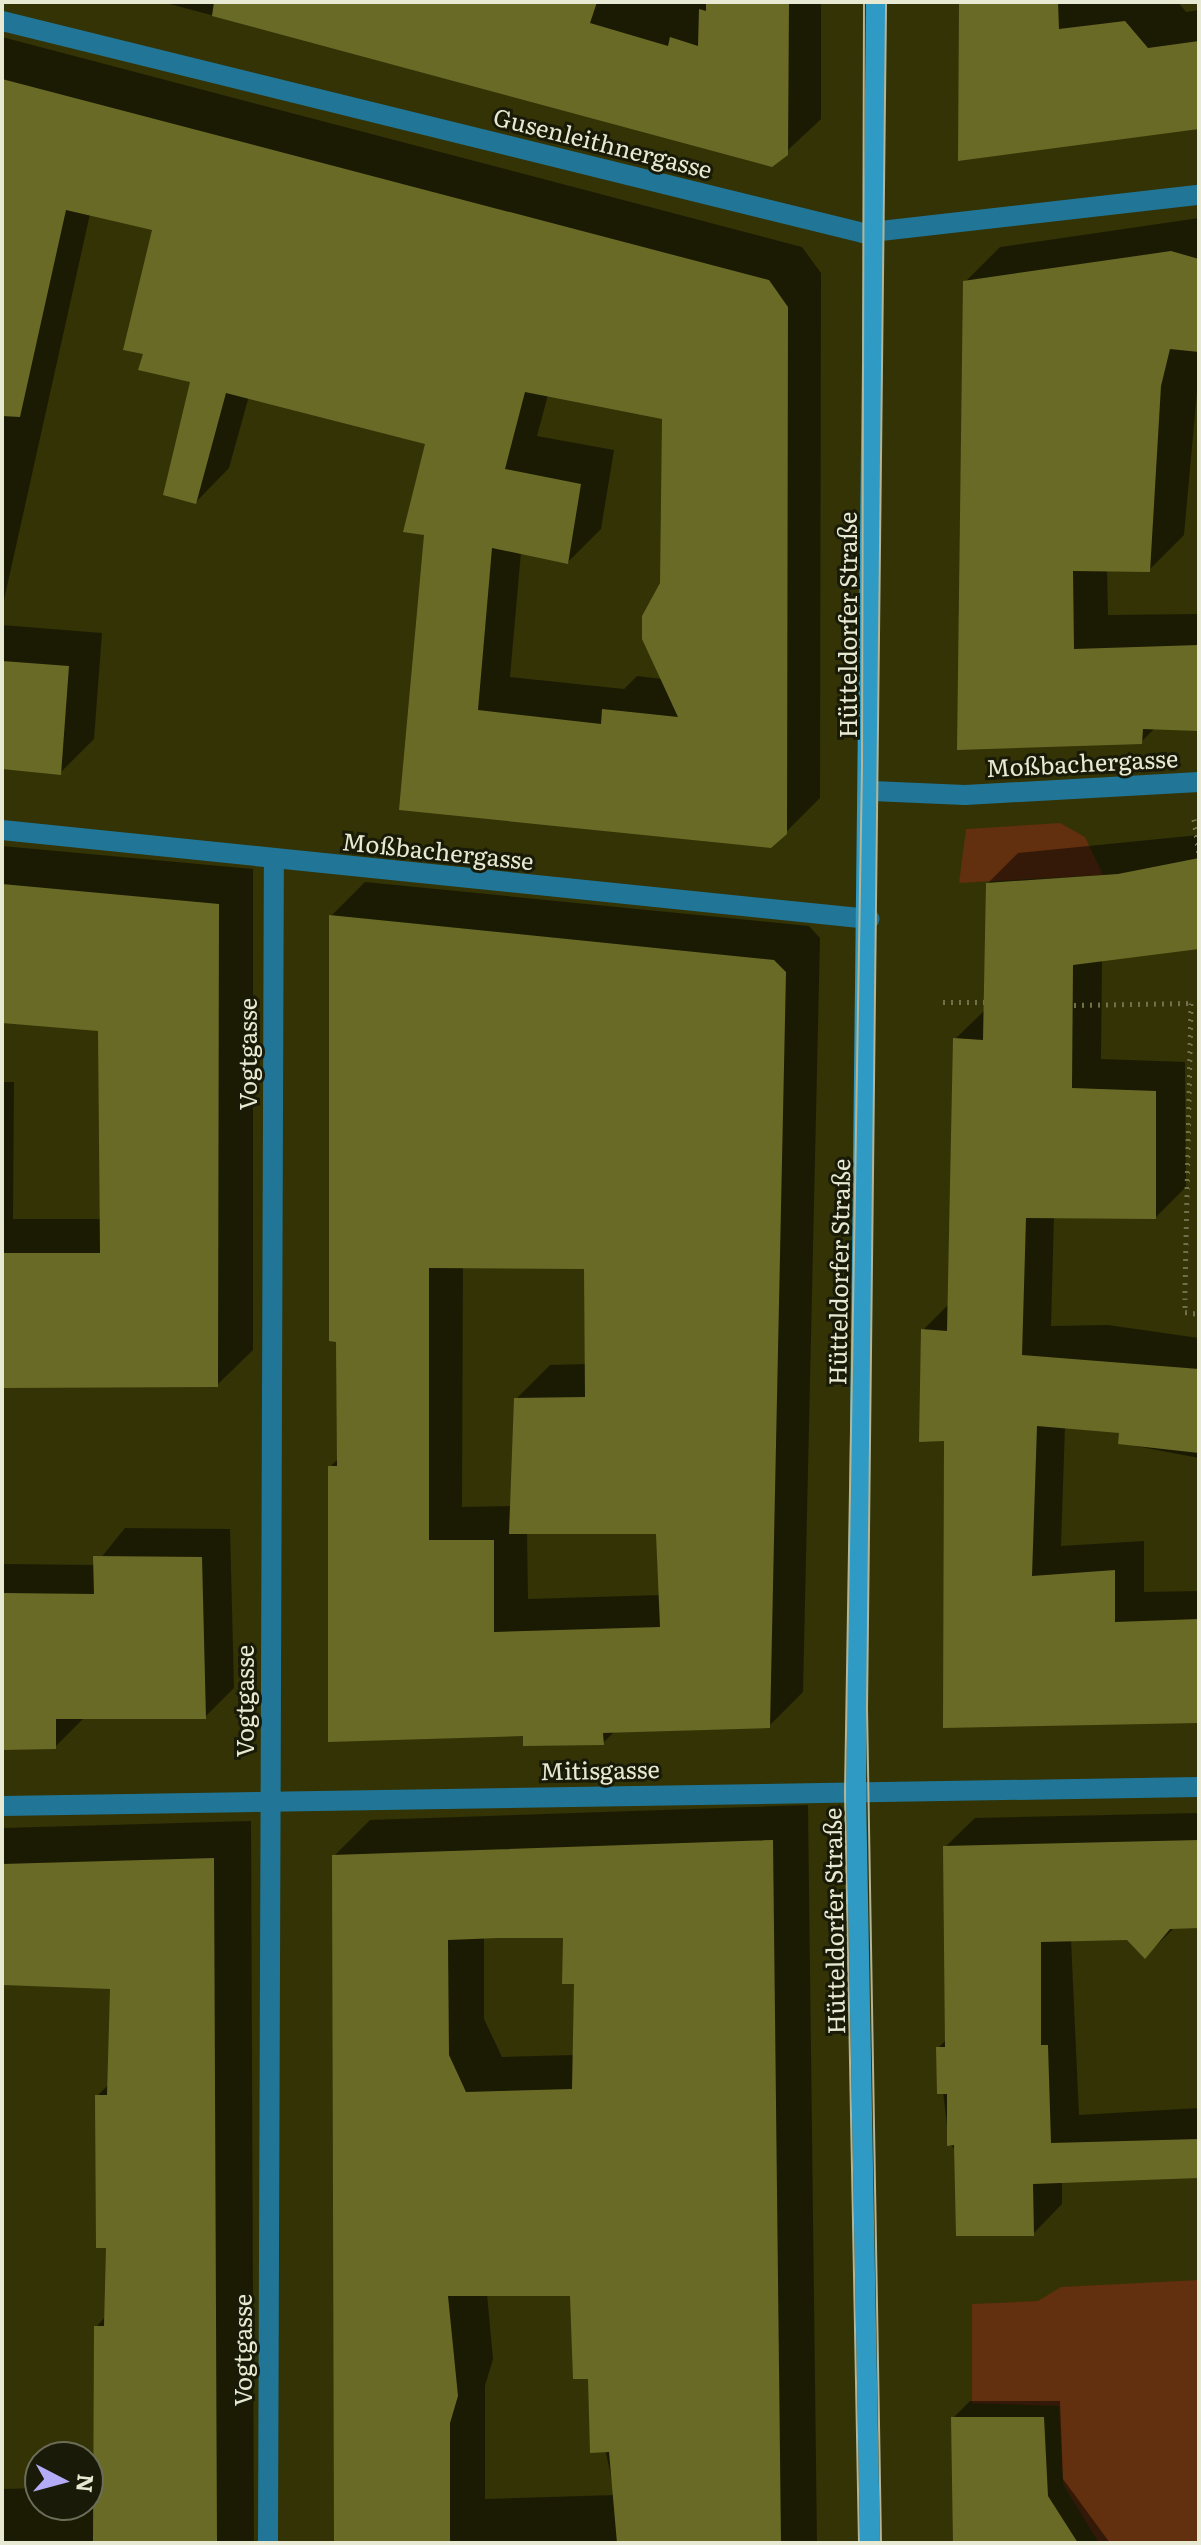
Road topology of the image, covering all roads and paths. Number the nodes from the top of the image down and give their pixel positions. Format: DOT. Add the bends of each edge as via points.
graph roads {
  1 [pos="876,2"];
  2 [pos="2,21"];
  3 [pos="1199,195"];
  4 [pos="875,235"];
  5 [pos="1199,782"];
  6 [pos="872,791"];
  7 [pos="2,830"];
  8 [pos="274,860"];
  9 [pos="869,919"];
  10 [pos="943,1002"];
  11 [pos="984,1002"];
  12 [pos="1199,1002"];
  13 [pos="1191,1003"];
  14 [pos="1074,1005"];
  15 [pos="1199,1314"];
  16 [pos="1199,1787"];
  17 [pos="856,1792"];
  18 [pos="269,1799"];
  19 [pos="2,1806"];
  20 [pos="268,2543"];
  21 [pos="870,2543"];
  1 -- 4 [label="main road, Hütteldorfer Straße"];
  2 -- 4 [label="street, Gusenleithnergasse"];
  3 -- 4 [label="street, Gusenleithnergasse"];
  4 -- 6 [label="main road, Hütteldorfer Straße"];
  5 -- 6 [label="street, Moßbachergasse" via="965,795"];
  6 -- 9 [label="main road, Hütteldorfer Straße"];
  7 -- 8 [label="street, Moßbachergasse"];
  8 -- 9 [label="street, Moßbachergasse"];
  8 -- 18 [label="street, Vogtgasse"];
  9 -- 17 [label="main road, Hütteldorfer Straße"];
  10 -- 11 [label="path"];
  12 -- 13 [label="path"];
  13 -- 14 [label="path"];
  13 -- 15 [label="path" via="1185,1312"];
  16 -- 17 [label="street, Mitisgasse"];
  17 -- 18 [label="street, Mitisgasse"];
  17 -- 21 [label="main road, Hütteldorfer Straße"];
  18 -- 19 [label="street, Mitisgasse"];
  18 -- 20 [label="street, Vogtgasse"];
}
